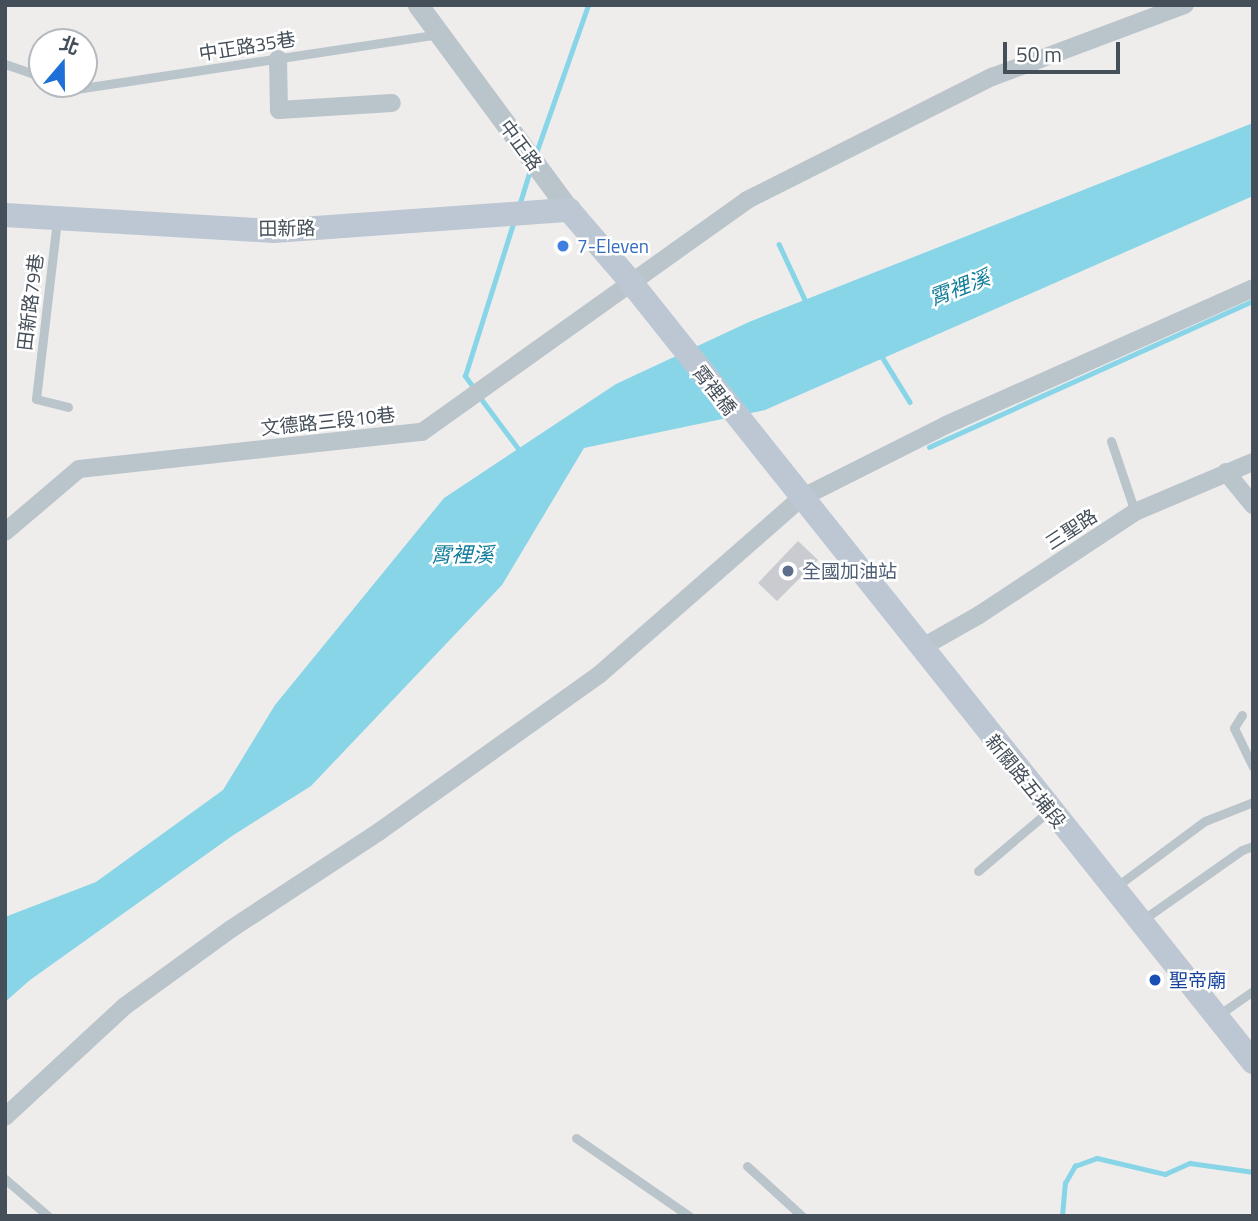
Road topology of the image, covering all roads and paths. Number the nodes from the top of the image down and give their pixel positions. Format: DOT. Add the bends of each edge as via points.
graph roads {
  1 [pos="419,5"];
  2 [pos="1185,5"];
  3 [pos="439,34"];
  4 [pos="278,59"];
  5 [pos="5,64"];
  6 [pos="28,72"];
  7 [pos="98,86"];
  8 [pos="392,103"];
  9 [pos="569,210"];
  10 [pos="5,215"];
  11 [pos="57,218"];
  12 [pos="630,281"];
  13 [pos="1253,288"];
  14 [pos="68,407"];
  15 [pos="1111,441"];
  16 [pos="1253,462"];
  17 [pos="1226,472"];
  18 [pos="801,498"];
  19 [pos="1253,505"];
  20 [pos="1135,512"];
  21 [pos="5,532"];
  22 [pos="921,648"];
  23 [pos="1242,715"];
  24 [pos="1253,767"];
  25 [pos="1253,802"];
  26 [pos="1050,810"];
  27 [pos="1253,846"];
  28 [pos="978,870"];
  29 [pos="1113,889"];
  30 [pos="1140,922"];
  31 [pos="1253,991"];
  32 [pos="1216,1017"];
  33 [pos="1253,1062"];
  34 [pos="5,1117"];
  35 [pos="576,1138"];
  36 [pos="747,1166"];
  37 [pos="5,1179"];
  38 [pos="48,1216"];
  39 [pos="689,1216"];
  40 [pos="802,1216"];
  1 -- 3 [label="street, 中正路"];
  2 -- 12 [label="street, 文德路三段10巷" via="992,77 747,200"];
  3 -- 4 [label="lane, 中正路35巷"];
  3 -- 9 [label="street, 中正路"];
  4 -- 7 [label="lane, 中正路35巷"];
  4 -- 8 [label="street" via="279,110"];
  5 -- 6 [label="lane"];
  9 -- 11 [label="main road, 田新路" via="274,231"];
  9 -- 12 [label="main road, 中正路"];
  10 -- 11 [label="main road, 田新路"];
  11 -- 14 [label="lane, 田新路79巷" via="36,399"];
  12 -- 18 [label="main road, 霄裡橋"];
  12 -- 21 [label="street, 文德路三段10巷" via="422,432 79,468"];
  13 -- 18 [label="street" via="946,425"];
  15 -- 20 [label="lane"];
  16 -- 17 [label="street, 三聖路"];
  17 -- 19 [label="street"];
  17 -- 20 [label="street, 三聖路"];
  18 -- 22 [label="main road, 新關路五埔段"];
  18 -- 34 [label="street" via="600,674 125,1006"];
  20 -- 22 [label="street, 三聖路"];
  22 -- 26 [label="main road, 新關路五埔段"];
  23 -- 24 [label="lane" via="1234,728"];
  25 -- 29 [label="lane" via="1205,821"];
  26 -- 28 [label="lane"];
  26 -- 29 [label="main road, 新關路五埔段"];
  27 -- 30 [label="lane"];
  29 -- 30 [label="main road, 新關路五埔段"];
  30 -- 32 [label="main road, 新關路五埔段"];
  31 -- 32 [label="lane"];
  32 -- 33 [label="main road, 新關路五埔段"];
  35 -- 39 [label="lane"];
  36 -- 40 [label="lane"];
  37 -- 38 [label="lane"];
}
